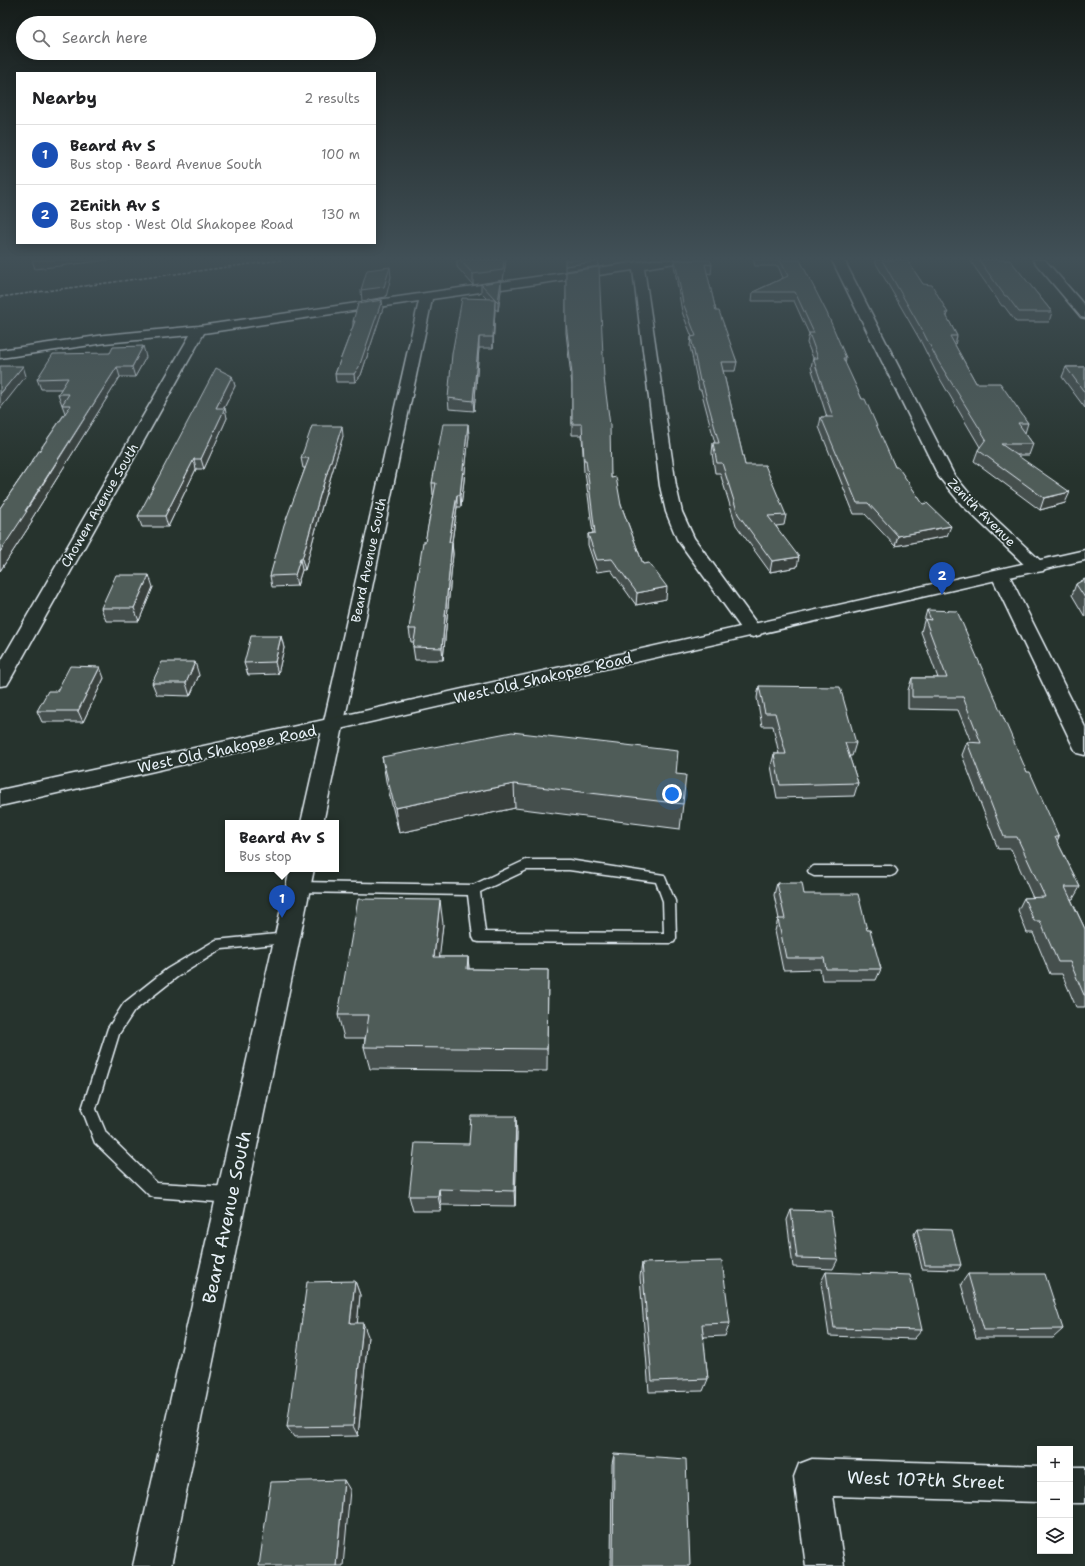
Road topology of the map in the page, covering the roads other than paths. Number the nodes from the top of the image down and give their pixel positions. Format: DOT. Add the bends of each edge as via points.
graph roads {
  1 [pos="167,333"];
  2 [pos="197,333"];
  3 [pos="418,333"];
  4 [pos="647,333"];
  5 [pos="875,333"];
  6 [pos="0,354"];
  7 [pos="1085,555"];
  8 [pos="1037,567"];
  9 [pos="1000,575"];
  10 [pos="753,631"];
  11 [pos="0,680"];
  12 [pos="332,726"];
  13 [pos="1085,748"];
  14 [pos="0,798"];
  15 [pos="313,820"];
  16 [pos="891,870"];
  17 [pos="814,871"];
  18 [pos="300,878"];
  19 [pos="474,890"];
  20 [pos="287,938"];
  21 [pos="231,1195"];
  22 [pos="1037,1484"];
  23 [pos="1073,1485"];
  24 [pos="1085,1485"];
  25 [pos="152,1566"];
  26 [pos="825,1566"];
  1 -- 6 [label="street"];
  2 -- 11 [label="street, Chowen Avenue South"];
  3 -- 12 [label="street, Beard Avenue South"];
  4 -- 10 [label="street" via="668,486 674,512 686,539"];
  5 -- 8 [label="street, Zenith Avenue" via="947,477 968,502"];
  7 -- 8 [label="street, West Old Shakopee Road"];
  8 -- 9 [label="street, West Old Shakopee Road"];
  9 -- 10 [label="street, West Old Shakopee Road"];
  9 -- 13 [label="street"];
  10 -- 12 [label="street, West Old Shakopee Road"];
  12 -- 14 [label="street, West Old Shakopee Road"];
  12 -- 15 [label="street, Beard Avenue South"];
  16 -- 17 [label="lane"];
  18 -- 19 [label="lane"];
  18 -- 20 [label="street, Beard Avenue South"];
  19 -- 19 [label="lane" via="526,865 569,865 660,878 670,901 670,938 479,938"];
  20 -- 21 [label="street, Beard Avenue South"];
  20 -- 21 [label="lane" via="220,944 172,973 128,1007 113,1032 89,1109 100,1138 154,1190"];
  21 -- 25 [label="street, Beard Avenue South"];
  22 -- 26 [label="street, West 107th Street" via="812,1477"];
  23 -- 24 [label="street"];
}
